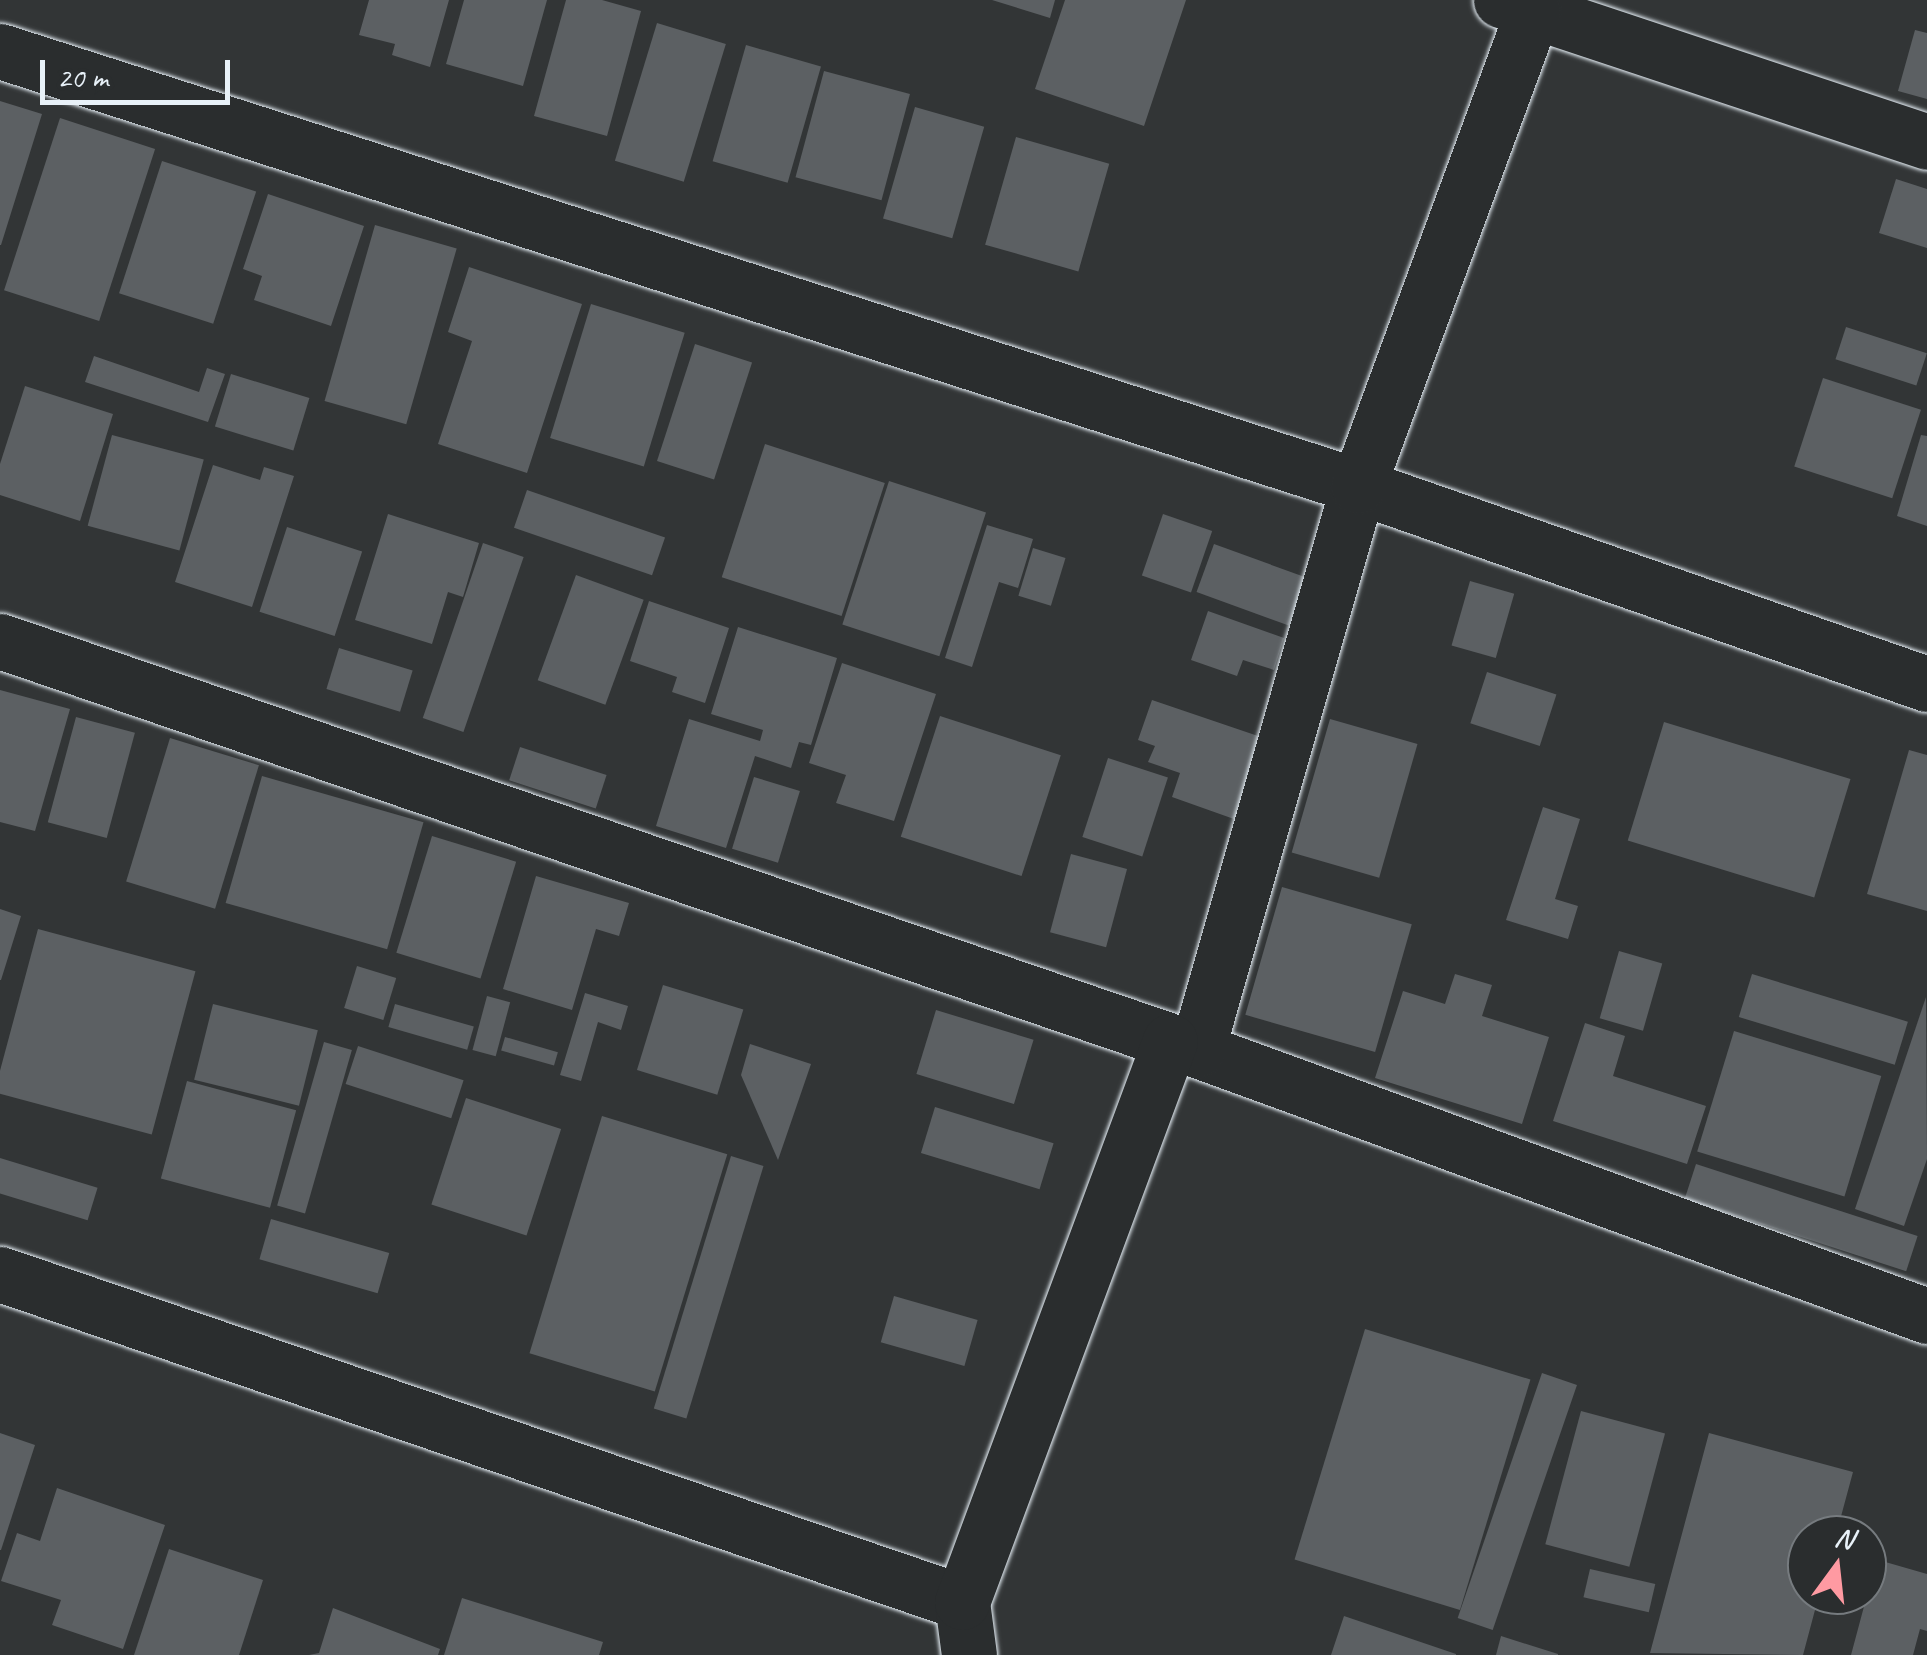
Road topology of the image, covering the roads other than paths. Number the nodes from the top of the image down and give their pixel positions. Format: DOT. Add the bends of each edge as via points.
graph roads {
  1 [pos="1517,6"];
  2 [pos="1598,16"];
  3 [pos="0,51"];
  4 [pos="1927,142"];
  5 [pos="1358,486"];
  6 [pos="0,641"];
  7 [pos="1927,684"];
  8 [pos="1184,1046"];
  9 [pos="0,1274"];
  10 [pos="1927,1316"];
  11 [pos="962,1602"];
  12 [pos="970,1655"];
  1 -- 2 [label="street"];
  1 -- 5 [label="street"];
  2 -- 4 [label="street"];
  3 -- 5 [label="street"];
  5 -- 7 [label="street"];
  5 -- 8 [label="street"];
  6 -- 8 [label="street"];
  8 -- 10 [label="street"];
  8 -- 11 [label="street"];
  9 -- 11 [label="street"];
  11 -- 12 [label="street"];
}
